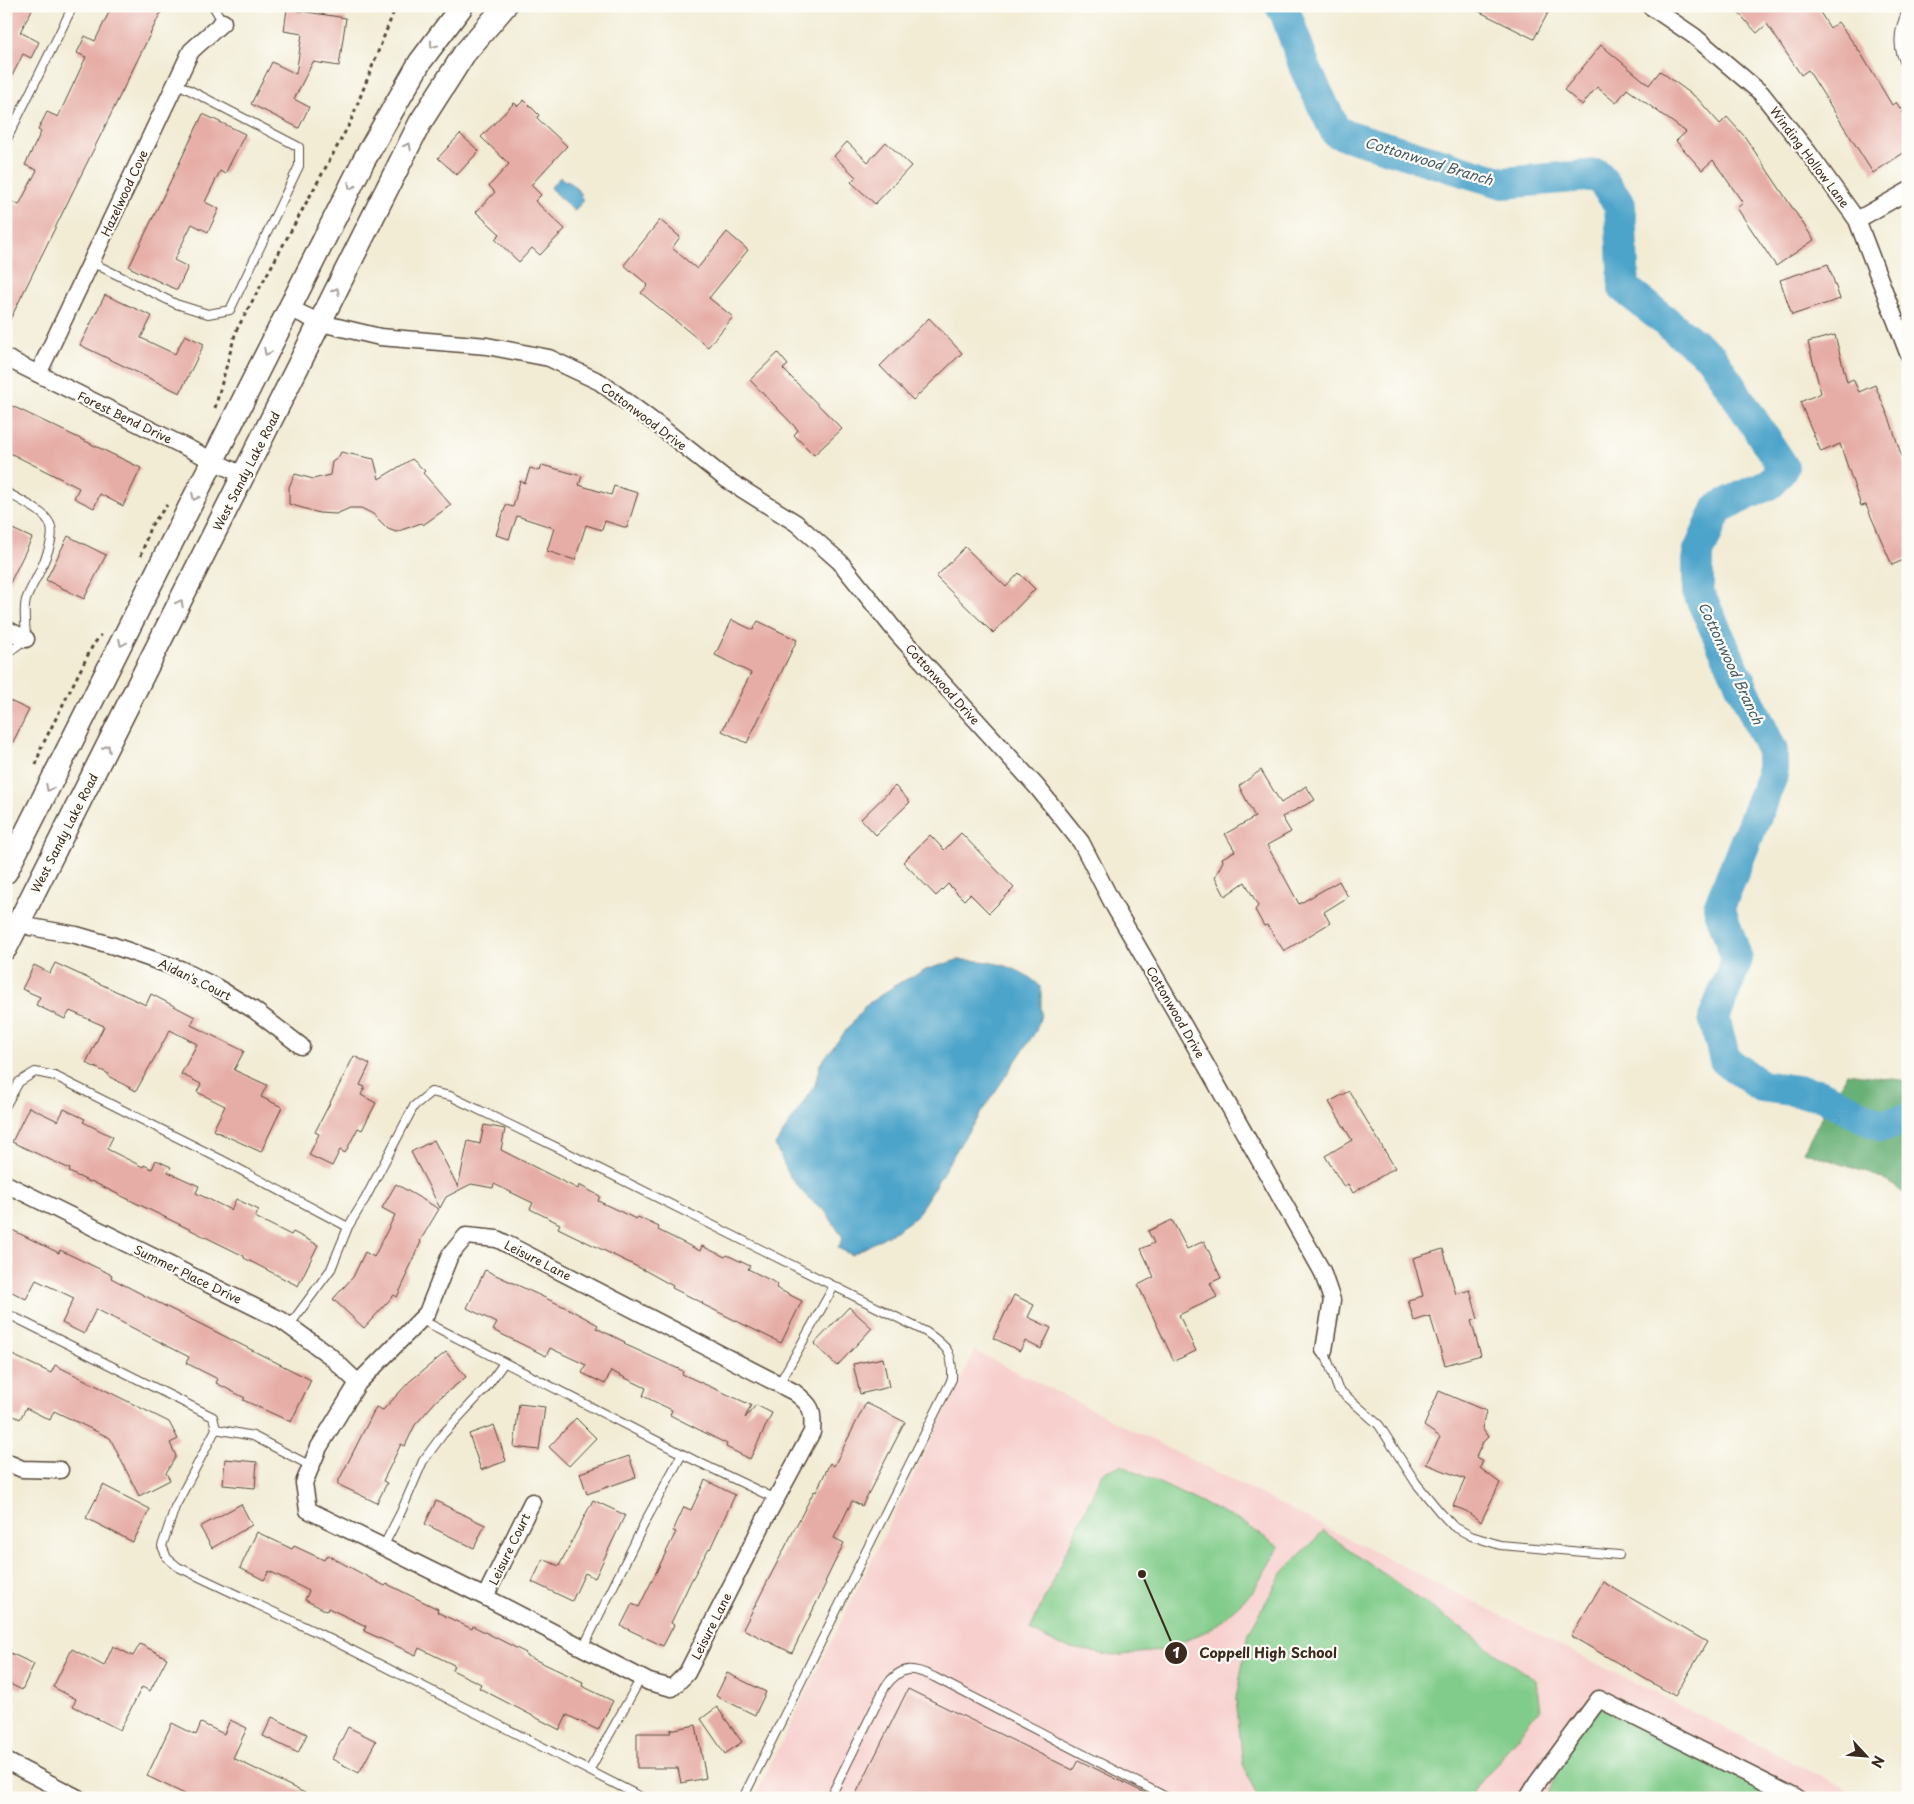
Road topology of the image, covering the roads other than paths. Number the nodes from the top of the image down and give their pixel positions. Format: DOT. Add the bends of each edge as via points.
graph roads {
  1 [pos="73,6"];
  2 [pos="213,6"];
  3 [pos="462,6"];
  4 [pos="505,6"];
  5 [pos="1650,6"];
  6 [pos="1908,9"];
  7 [pos="223,22"];
  8 [pos="1908,68"];
  9 [pos="176,83"];
  10 [pos="6,141"];
  11 [pos="1908,191"];
  12 [pos="1857,220"];
  13 [pos="91,262"];
  14 [pos="289,308"];
  15 [pos="321,323"];
  16 [pos="1908,353"];
  17 [pos="6,358"];
  18 [pos="38,374"];
  19 [pos="213,461"];
  20 [pos="244,476"];
  21 [pos="6,492"];
  22 [pos="6,629"];
  23 [pos="26,638"];
  24 [pos="6,654"];
  25 [pos="6,872"];
  26 [pos="20,922"];
  27 [pos="6,948"];
  28 [pos="301,1046"];
  29 [pos="6,1105"];
  30 [pos="6,1184"];
  31 [pos="348,1227"];
  32 [pos="834,1286"];
  33 [pos="6,1313"];
  34 [pos="422,1320"];
  35 [pos="289,1326"];
  36 [pos="1324,1350"];
  37 [pos="504,1363"];
  38 [pos="358,1383"];
  39 [pos="779,1384"];
  40 [pos="216,1429"];
  41 [pos="682,1454"];
  42 [pos="6,1462"];
  43 [pos="311,1466"];
  44 [pos="60,1470"];
  45 [pos="776,1499"];
  46 [pos="532,1502"];
  47 [pos="382,1547"];
  48 [pos="1619,1554"];
  49 [pos="486,1597"];
  50 [pos="582,1648"];
  51 [pos="641,1678"];
  52 [pos="6,1761"];
  53 [pos="590,1769"];
  54 [pos="78,1798"];
  55 [pos="643,1798"];
  56 [pos="743,1798"];
  57 [pos="830,1798"];
  58 [pos="1168,1798"];
  59 [pos="1528,1798"];
  60 [pos="1796,1798"];
  1 -- 10 [label="lane"];
  2 -- 7 [label="lane"];
  3 -- 14 [label="main road, one-way" via="420,62 364,160"];
  15 -- 4 [label="main road, West Sandy Lake Road, one-way" via="420,123 464,54"];
  5 -- 12 [label="street, Winding Hollow Lane" via="1694,36 1761,93"];
  6 -- 8 [label="lane" via="1899,34 1899,50"];
  7 -- 9 [label="street, Hazelwood Cove" via="191,51"];
  9 -- 13 [label="street, Hazelwood Cove"];
  9 -- 13 [label="lane" via="299,147 299,166 278,212 230,310 208,314 176,304"];
  11 -- 12 [label="street"];
  12 -- 16 [label="street, Winding Hollow Lane"];
  13 -- 18 [label="street, Hazelwood Cove"];
  14 -- 15 [label="street, Cottonwood Drive"];
  14 -- 19 [label="main road, one-way"];
  15 -- 20 [label="main road, West Sandy Lake Road"];
  15 -- 36 [label="street, Cottonwood Drive" via="380,337 487,346 549,358 600,382 726,479 796,523 840,562 897,633 1037,787 1081,842 1114,906 1322,1271 1332,1300"];
  17 -- 18 [label="street, Forest Bend Drive"];
  18 -- 19 [label="street, Forest Bend Drive"];
  19 -- 20 [label="street, Forest Bend Drive"];
  19 -- 25 [label="main road, one-way"];
  26 -- 20 [label="main road, West Sandy Lake Road, one-way"];
  21 -- 23 [label="lane" via="37,509 51,524 53,536 26,600"];
  22 -- 23 [label="street"];
  23 -- 24 [label="lane"];
  26 -- 27 [label="main road, West Sandy Lake Road"];
  26 -- 28 [label="street, Aidan's Court" via="114,946 180,969 254,1010"];
  29 -- 31 [label="lane" via="19,1082 35,1072 55,1076"];
  30 -- 35 [label="street, Summer Place Drive"];
  31 -- 32 [label="lane" via="414,1106 432,1092 450,1096 558,1148"];
  31 -- 35 [label="lane" via="331,1269"];
  32 -- 39 [label="lane"];
  32 -- 56 [label="lane" via="944,1344 952,1362 952,1379"];
  33 -- 40 [label="lane" via="213,1417"];
  34 -- 37 [label="lane"];
  34 -- 38 [label="street, Leisure Lane"];
  34 -- 39 [label="street, Leisure Lane" via="428,1313 450,1255 466,1236 497,1239"];
  35 -- 38 [label="street, Summer Place Drive" via="329,1355"];
  36 -- 48 [label="lane" via="1338,1389 1379,1425 1416,1483 1453,1526 1471,1536 1500,1545"];
  37 -- 41 [label="lane"];
  37 -- 47 [label="lane" via="423,1461"];
  38 -- 43 [label="street, Leisure Lane"];
  39 -- 45 [label="street, Leisure Lane" via="810,1404 814,1417 812,1432"];
  40 -- 43 [label="lane" via="253,1436"];
  40 -- 53 [label="lane" via="175,1507 162,1546 167,1558 178,1567"];
  41 -- 45 [label="lane"];
  41 -- 50 [label="lane"];
  42 -- 44 [label="street" via="22,1469"];
  43 -- 47 [label="street, Leisure Lane" via="304,1483 308,1510"];
  45 -- 51 [label="street, Leisure Lane" via="688,1673 672,1688"];
  46 -- 49 [label="street, Leisure Court"];
  47 -- 49 [label="street, Leisure Lane"];
  49 -- 50 [label="street, Leisure Lane"];
  50 -- 51 [label="street, Leisure Lane"];
  51 -- 53 [label="lane"];
  52 -- 54 [label="street"];
  53 -- 55 [label="lane"];
  57 -- 58 [label="lane" via="885,1687 893,1676 905,1670 919,1670 934,1677"];
  59 -- 60 [label="street" via="1599,1698"];
}
